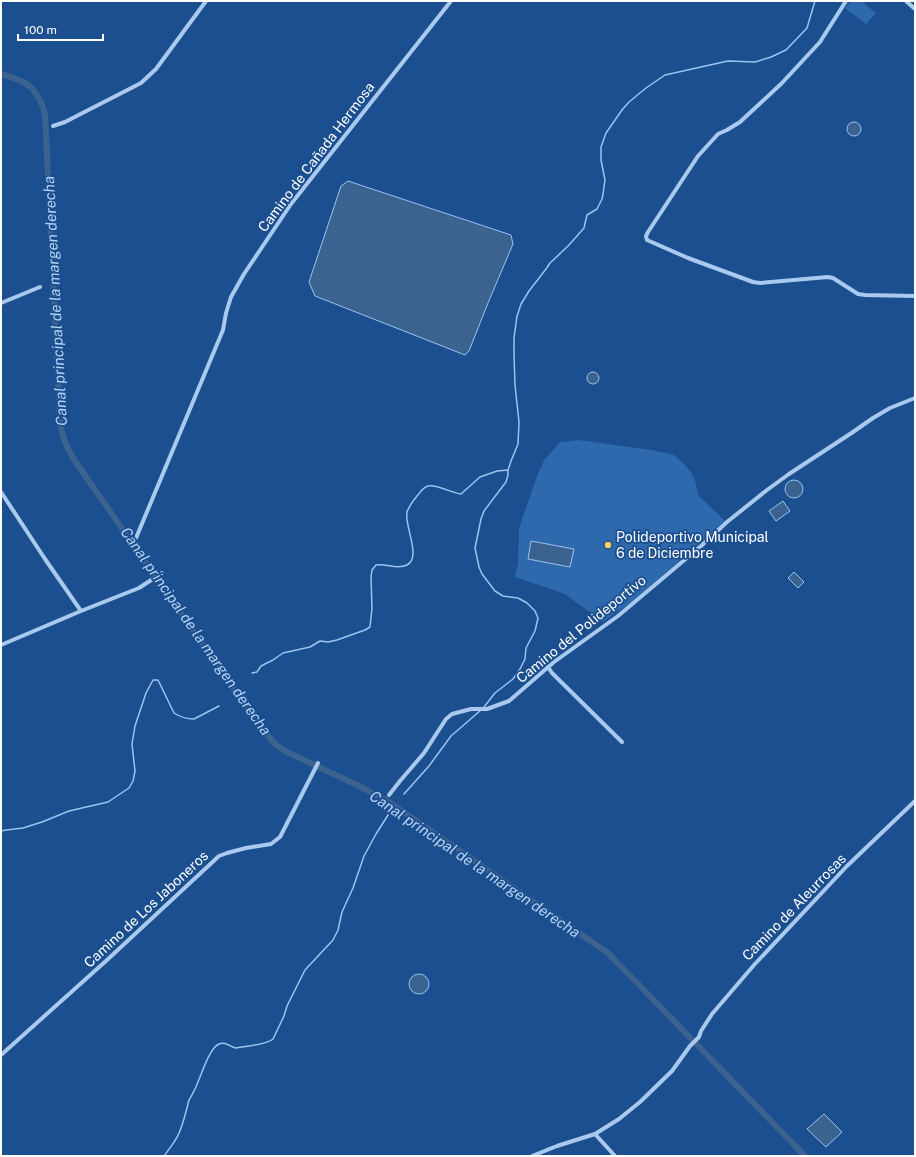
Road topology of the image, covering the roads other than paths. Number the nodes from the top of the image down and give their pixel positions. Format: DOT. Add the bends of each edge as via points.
graph roads {
  1 [pos="206,1"];
  2 [pos="451,1"];
  3 [pos="846,1"];
  4 [pos="906,1"];
  5 [pos="915,9"];
  6 [pos="53,126"];
  7 [pos="40,286"];
  8 [pos="915,296"];
  9 [pos="1,303"];
  10 [pos="915,398"];
  11 [pos="1,492"];
  12 [pos="136,538"];
  13 [pos="161,573"];
  14 [pos="81,611"];
  15 [pos="1,645"];
  16 [pos="548,667"];
  17 [pos="622,742"];
  18 [pos="318,763"];
  19 [pos="389,795"];
  20 [pos="915,801"];
  21 [pos="1,1056"];
  22 [pos="595,1134"];
  23 [pos="532,1156"];
  24 [pos="615,1156"];
  1 -- 6 [label="street" via="156,70 146,79"];
  2 -- 12 [label="street, Camino de Cañada Hermosa" via="291,204 244,274 231,297 223,330"];
  3 -- 8 [label="street" via="820,42 781,84 740,122 718,134 698,156 646,236 647,240 688,258 753,282 828,277 865,296"];
  4 -- 5 [label="street"];
  7 -- 9 [label="street"];
  10 -- 16 [label="street, Camino del Polideportivo" via="873,418 778,482 727,522 618,616"];
  11 -- 14 [label="street"];
  13 -- 14 [label="street" via="139,588"];
  14 -- 15 [label="street"];
  16 -- 17 [label="street"];
  16 -- 19 [label="street, Camino del Polideportivo" via="509,701 488,709 452,714"];
  18 -- 21 [label="street, Camino de Los Jaboneros" via="280,837 271,844 227,852 219,856"];
  20 -- 22 [label="street, Camino de Aleurrosas" via="847,866 754,965 712,1014 698,1038 672,1071 640,1102"];
  22 -- 23 [label="street, Camino de Aleurrosas"];
  22 -- 24 [label="street"];
}
